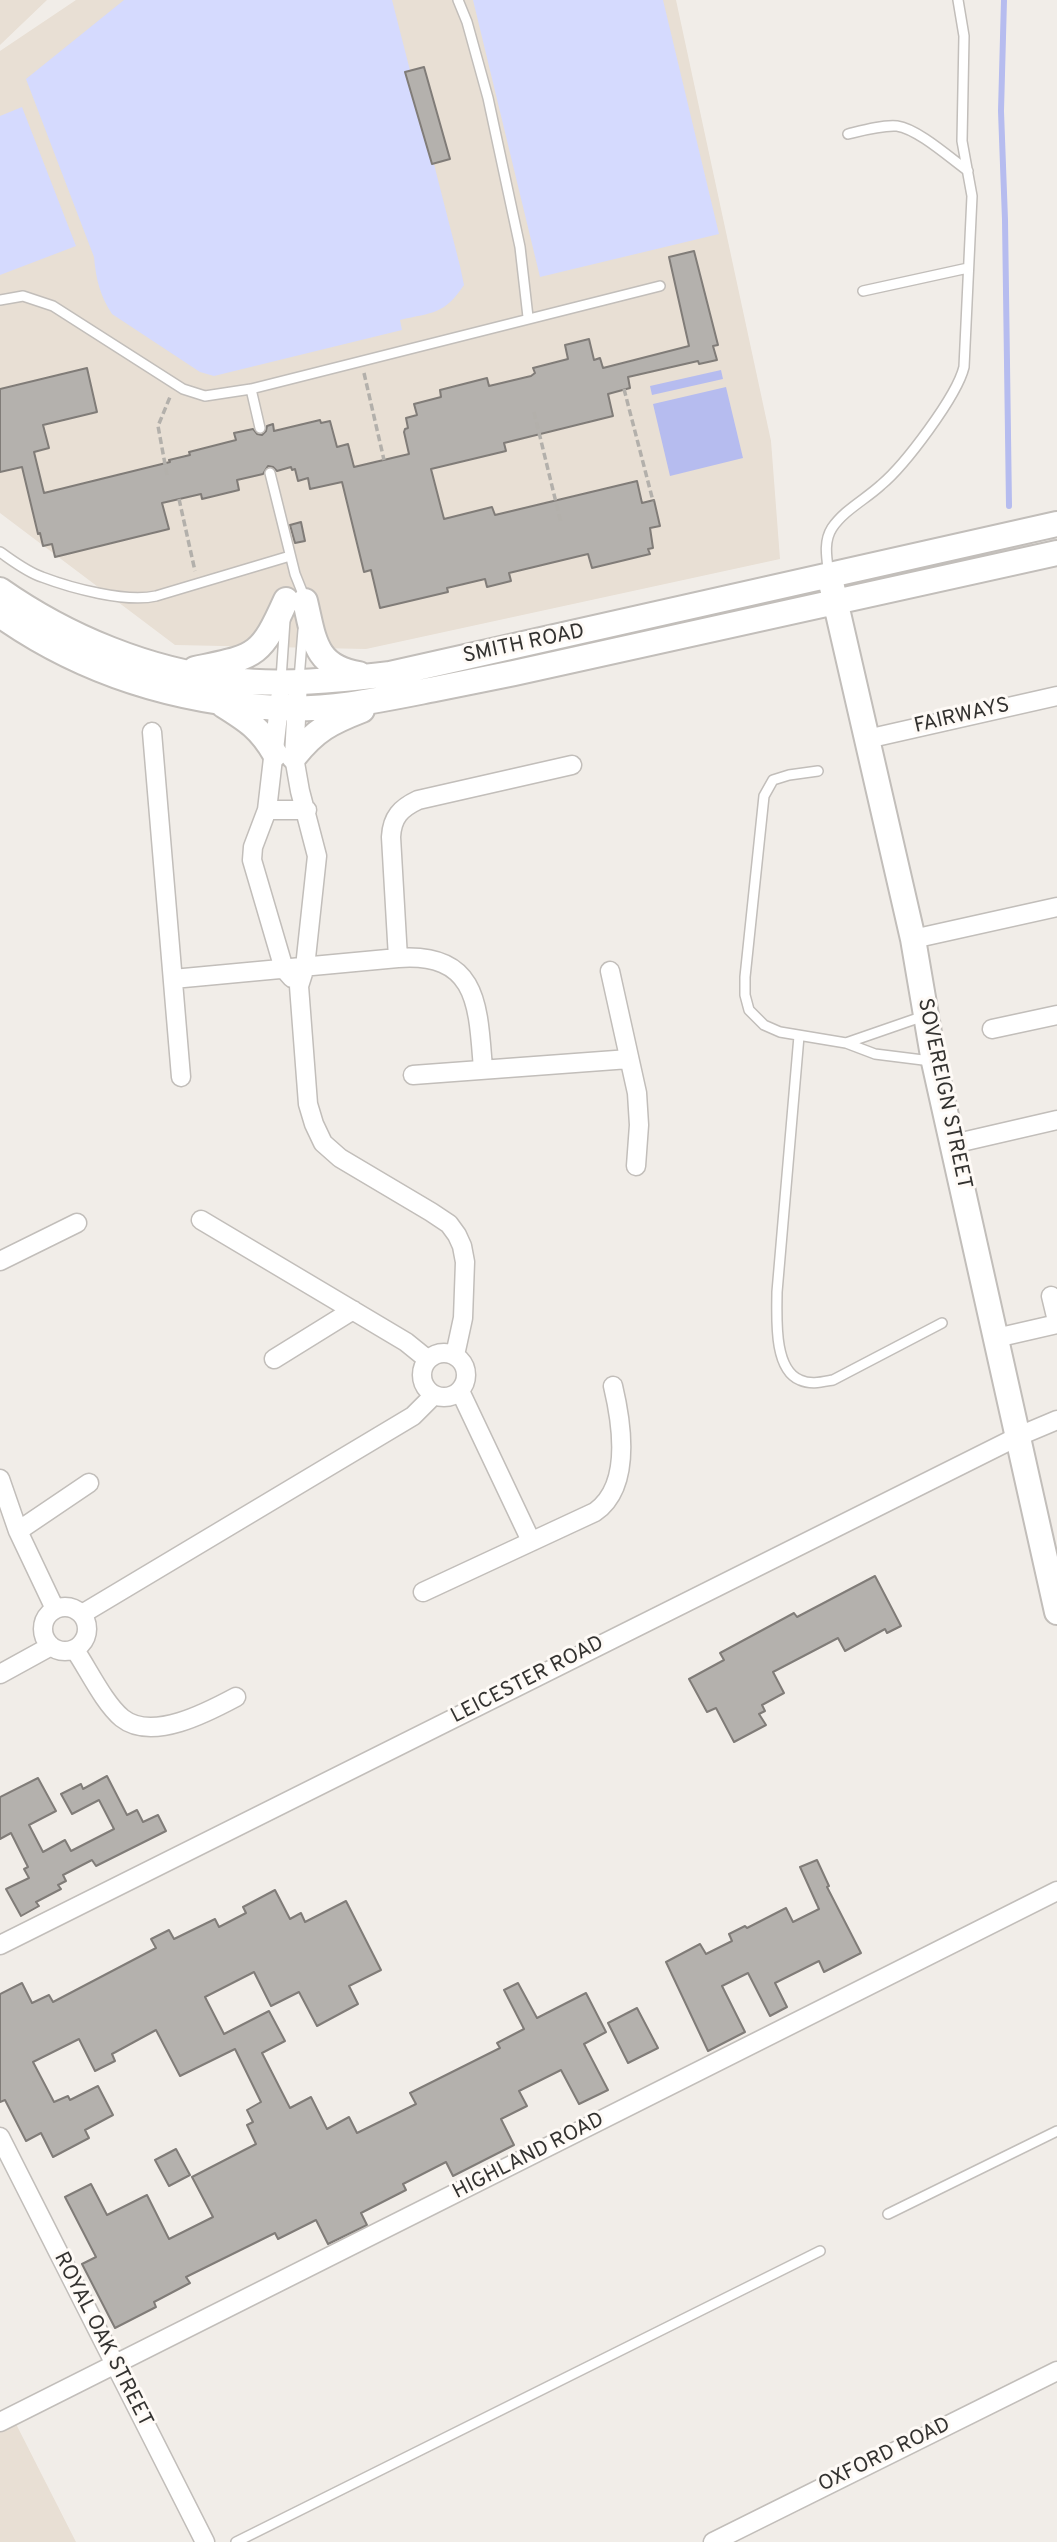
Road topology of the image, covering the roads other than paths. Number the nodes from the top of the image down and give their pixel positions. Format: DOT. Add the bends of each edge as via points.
graph roads {
  1 [pos="458,0"];
  2 [pos="958,0"];
  3 [pos="848,134"];
  4 [pos="968,171"];
  5 [pos="968,268"];
  6 [pos="660,286"];
  7 [pos="863,291"];
  8 [pos="0,300"];
  9 [pos="528,317"];
  10 [pos="251,389"];
  11 [pos="260,428"];
  12 [pos="270,472"];
  13 [pos="1057,524"];
  14 [pos="0,552"];
  15 [pos="1057,553"];
  16 [pos="290,556"];
  17 [pos="295,574"];
  18 [pos="830,576"];
  19 [pos="0,590"];
  20 [pos="296,600"];
  21 [pos="836,601"];
  22 [pos="0,615"];
  23 [pos="31,623"];
  24 [pos="180,672"];
  25 [pos="373,676"];
  26 [pos="290,682"];
  27 [pos="1057,696"];
  28 [pos="392,698"];
  29 [pos="219,703"];
  30 [pos="288,708"];
  31 [pos="152,732"];
  32 [pos="867,739"];
  33 [pos="285,755"];
  34 [pos="572,765"];
  35 [pos="818,771"];
  36 [pos="267,810"];
  37 [pos="307,810"];
  38 [pos="1057,907"];
  39 [pos="913,939"];
  40 [pos="398,958"];
  41 [pos="305,967"];
  42 [pos="284,969"];
  43 [pos="610,971"];
  44 [pos="173,979"];
  45 [pos="299,986"];
  46 [pos="1057,1015"];
  47 [pos="926,1016"];
  48 [pos="992,1029"];
  49 [pos="799,1037"];
  50 [pos="846,1043"];
  51 [pos="629,1059"];
  52 [pos="934,1062"];
  53 [pos="483,1069"];
  54 [pos="413,1075"];
  55 [pos="181,1077"];
  56 [pos="1057,1120"];
  57 [pos="953,1144"];
  58 [pos="636,1166"];
  59 [pos="201,1220"];
  60 [pos="77,1223"];
  61 [pos="0,1261"];
  62 [pos="1051,1296"];
  63 [pos="353,1310"];
  64 [pos="1057,1322"];
  65 [pos="942,1323"];
  66 [pos="996,1339"];
  67 [pos="455,1355"];
  68 [pos="274,1359"];
  69 [pos="427,1359"];
  70 [pos="613,1386"];
  71 [pos="460,1391"];
  72 [pos="434,1395"];
  73 [pos="1057,1420"];
  74 [pos="1019,1436"];
  75 [pos="0,1479"];
  76 [pos="89,1483"];
  77 [pos="18,1531"];
  78 [pos="531,1541"];
  79 [pos="423,1592"];
  80 [pos="55,1609"];
  81 [pos="1057,1612"];
  82 [pos="82,1614"];
  83 [pos="51,1646"];
  84 [pos="75,1650"];
  85 [pos="0,1674"];
  86 [pos="236,1697"];
  87 [pos="1057,1891"];
  88 [pos="0,1945"];
  89 [pos="1057,2131"];
  90 [pos="0,2137"];
  91 [pos="888,2214"];
  92 [pos="820,2251"];
  93 [pos="114,2365"];
  94 [pos="1057,2371"];
  95 [pos="0,2422"];
  96 [pos="205,2542"];
  97 [pos="236,2542"];
  98 [pos="713,2542"];
  1 -- 9 [label="lane" via="488,98 520,247"];
  2 -- 4 [label="lane" via="964,36 961,133"];
  3 -- 4 [label="lane" via="880,127 912,131"];
  4 -- 5 [label="lane" via="972,205"];
  5 -- 7 [label="lane"];
  5 -- 18 [label="lane" via="967,347 959,384 896,472 832,527 826,552"];
  6 -- 9 [label="lane"];
  8 -- 10 [label="lane" via="23,296 53,306 193,394"];
  9 -- 10 [label="lane"];
  10 -- 11 [label="lane"];
  12 -- 16 [label="lane"];
  13 -- 18 [label="main road, SMITH ROAD"];
  14 -- 16 [label="lane" via="43,578 135,598"];
  15 -- 21 [label="main road, SMITH ROAD"];
  16 -- 17 [label="lane"];
  17 -- 20 [label="lane"];
  17 -- 20 [label="lane"];
  18 -- 21 [label="main road, SOVEREIGN STREET"];
  18 -- 25 [label="main road, SMITH ROAD"];
  19 -- 23 [label="main road, SMITH ROAD"];
  20 -- 24 [label="main road" via="255,652"];
  20 -- 25 [label="main road" via="321,656 346,672"];
  20 -- 26 [label="lane"];
  20 -- 26 [label="lane"];
  21 -- 28 [label="main road, SMITH ROAD"];
  21 -- 32 [label="main road, SOVEREIGN STREET"];
  22 -- 23 [label="main road, SMITH ROAD"];
  23 -- 24 [label="main road, SMITH ROAD"];
  23 -- 29 [label="main road, SMITH ROAD" via="65,654 166,693"];
  24 -- 26 [label="main road, SMITH ROAD"];
  25 -- 26 [label="main road, SMITH ROAD"];
  26 -- 30 [label="street"];
  27 -- 32 [label="street, FAIRWAYS"];
  28 -- 30 [label="main road, SMITH ROAD"];
  28 -- 33 [label="main road" via="336,720"];
  29 -- 30 [label="main road, SMITH ROAD"];
  29 -- 33 [label="main road" via="254,724"];
  30 -- 33 [label="street"];
  31 -- 44 [label="street"];
  32 -- 39 [label="main road, SOVEREIGN STREET"];
  33 -- 36 [label="street"];
  33 -- 37 [label="street"];
  34 -- 40 [label="street" via="418,800 398,813 391,837"];
  35 -- 49 [label="lane" via="780,777 767,787 745,976 746,1003 754,1017"];
  36 -- 37 [label="street"];
  36 -- 42 [label="street" via="252,860"];
  37 -- 41 [label="street" via="317,870"];
  38 -- 39 [label="street"];
  39 -- 47 [label="main road, SOVEREIGN STREET"];
  40 -- 41 [label="street"];
  40 -- 53 [label="street" via="428,958 447,964 460,975 478,1014"];
  41 -- 42 [label="street"];
  41 -- 45 [label="street"];
  42 -- 44 [label="street"];
  42 -- 45 [label="street"];
  43 -- 51 [label="street"];
  44 -- 55 [label="street"];
  45 -- 67 [label="street" via="308,1104 323,1143 449,1224 462,1246 463,1318"];
  46 -- 48 [label="street"];
  47 -- 50 [label="lane"];
  47 -- 52 [label="main road, SOVEREIGN STREET"];
  49 -- 50 [label="lane"];
  49 -- 65 [label="lane" via="777,1292 777,1329 788,1371 799,1380 833,1380"];
  50 -- 52 [label="lane" via="875,1054"];
  51 -- 53 [label="street"];
  51 -- 58 [label="street" via="639,1109"];
  52 -- 57 [label="main road, SOVEREIGN STREET"];
  53 -- 54 [label="street"];
  56 -- 57 [label="street"];
  57 -- 66 [label="main road, SOVEREIGN STREET"];
  59 -- 63 [label="street"];
  60 -- 61 [label="street"];
  62 -- 64 [label="street"];
  63 -- 68 [label="street"];
  63 -- 69 [label="street"];
  64 -- 66 [label="street"];
  66 -- 74 [label="main road, SOVEREIGN STREET"];
  67 -- 69 [label="street" via="436,1353"];
  67 -- 71 [label="street" via="466,1372"];
  69 -- 72 [label="street" via="421,1379"];
  70 -- 78 [label="street" via="622,1424 613,1494 595,1512"];
  71 -- 72 [label="street" via="452,1396"];
  71 -- 78 [label="street"];
  72 -- 82 [label="street" via="413,1416"];
  73 -- 74 [label="street, LEICESTER ROAD"];
  74 -- 81 [label="main road, SOVEREIGN STREET"];
  74 -- 88 [label="street, LEICESTER ROAD"];
  75 -- 77 [label="street"];
  76 -- 77 [label="street"];
  77 -- 80 [label="street"];
  78 -- 79 [label="street"];
  80 -- 82 [label="street" via="70,1608"];
  80 -- 83 [label="street" via="43,1631"];
  82 -- 84 [label="street" via="88,1634"];
  83 -- 84 [label="street"];
  83 -- 85 [label="street"];
  84 -- 86 [label="street" via="110,1704 135,1724 163,1726 204,1714"];
  87 -- 93 [label="street, HIGHLAND ROAD"];
  89 -- 91 [label="lane"];
  90 -- 93 [label="street, ROYAL OAK STREET"];
  92 -- 97 [label="lane"];
  93 -- 95 [label="street, HIGHLAND ROAD"];
  93 -- 96 [label="street, ROYAL OAK STREET"];
  94 -- 98 [label="street, OXFORD ROAD"];
}
